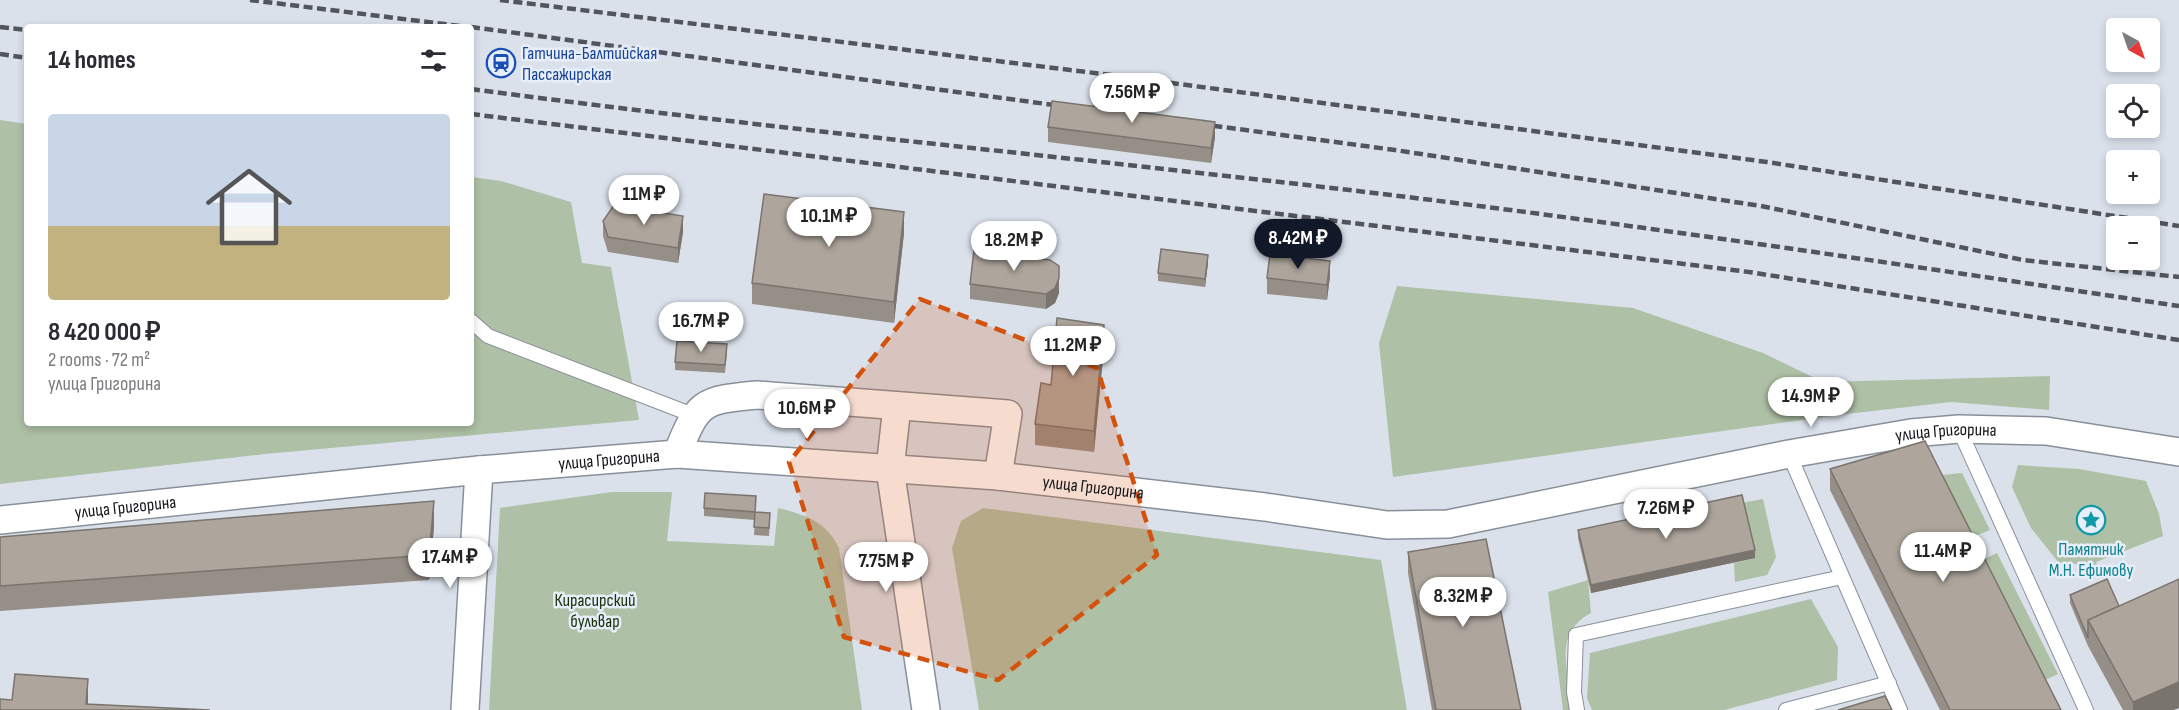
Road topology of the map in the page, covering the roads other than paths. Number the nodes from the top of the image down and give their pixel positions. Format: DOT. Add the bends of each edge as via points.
graph roads {
  1 [pos="474,324"];
  2 [pos="897,406"];
  3 [pos="693,415"];
  4 [pos="1959,429"];
  5 [pos="2179,452"];
  6 [pos="677,454"];
  7 [pos="1789,454"];
  8 [pos="890,469"];
  9 [pos="479,470"];
  10 [pos="999,476"];
  11 [pos="0,519"];
  12 [pos="1842,577"];
  13 [pos="1889,683"];
  14 [pos="465,710"];
  15 [pos="926,710"];
  16 [pos="1577,710"];
  17 [pos="1786,710"];
  18 [pos="1900,710"];
  19 [pos="2086,710"];
  1 -- 3 [label="lane" via="488,336"];
  2 -- 3 [label="street" via="757,395 718,398"];
  2 -- 8 [label="street"];
  2 -- 10 [label="street" via="1008,414"];
  3 -- 6 [label="street"];
  4 -- 5 [label="street, улица Григорина" via="2046,431"];
  4 -- 7 [label="street, улица Григорина" via="1911,433"];
  4 -- 19 [label="lane"];
  6 -- 8 [label="street, улица Григорина"];
  6 -- 9 [label="street, улица Григорина"];
  7 -- 10 [label="street, улица Григорина" via="1448,524 1416,526"];
  7 -- 12 [label="lane"];
  8 -- 10 [label="street, улица Григорина"];
  8 -- 15 [label="street"];
  9 -- 11 [label="street, улица Григорина"];
  9 -- 14 [label="street"];
  12 -- 13 [label="lane"];
  12 -- 16 [label="lane" via="1576,635"];
  13 -- 17 [label="lane"];
  13 -- 18 [label="lane"];
}
